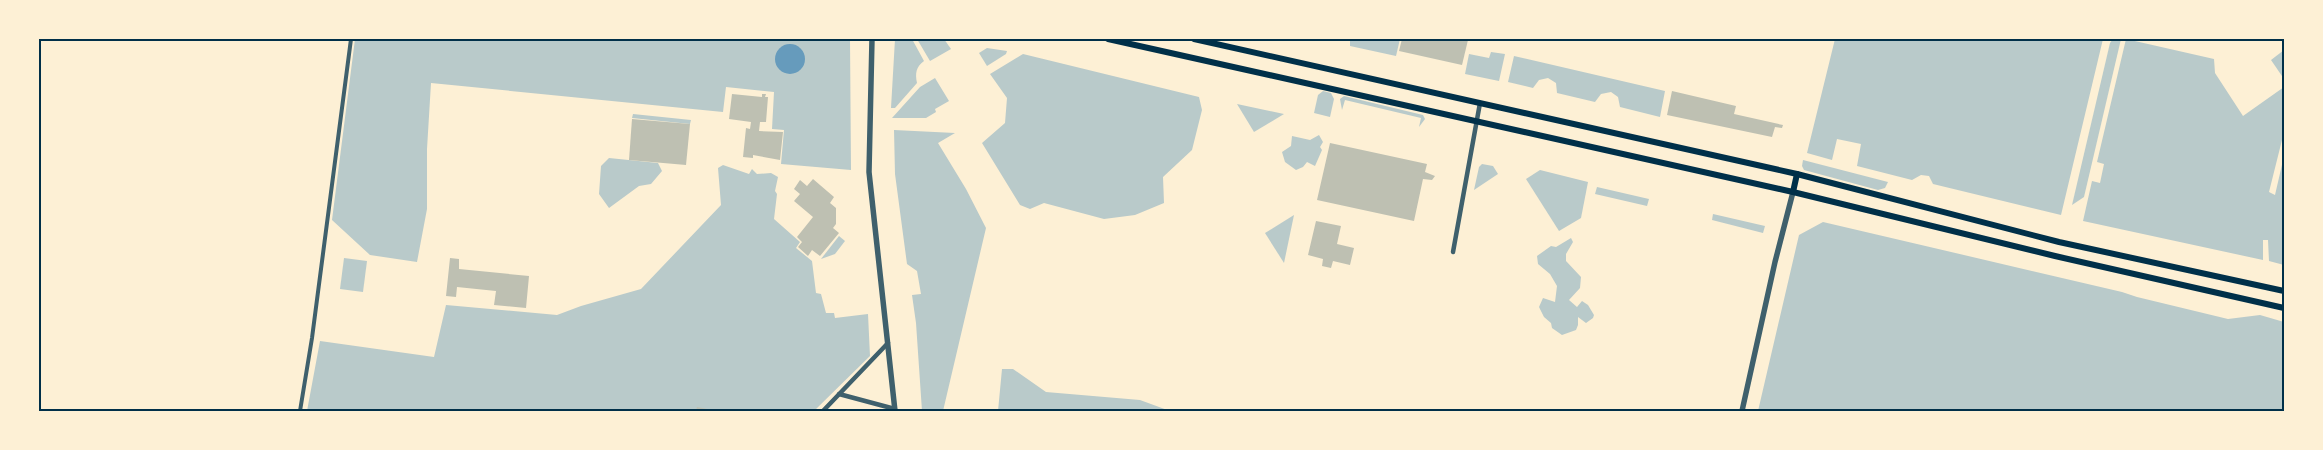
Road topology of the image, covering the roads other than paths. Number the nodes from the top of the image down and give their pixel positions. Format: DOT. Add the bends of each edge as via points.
graph roads {
  1 [pos="351,39"];
  2 [pos="872,39"];
  3 [pos="1108,39"];
  4 [pos="1194,39"];
  5 [pos="1480,103"];
  6 [pos="1477,123"];
  7 [pos="1797,174"];
  8 [pos="1793,192"];
  9 [pos="1453,252"];
  10 [pos="2284,291"];
  11 [pos="2284,308"];
  12 [pos="888,343"];
  13 [pos="839,394"];
  14 [pos="895,410"];
  15 [pos="300,411"];
  16 [pos="823,411"];
  17 [pos="1742,411"];
  1 -- 15 [label="street"];
  2 -- 12 [label="street" via="869,172"];
  3 -- 6 [label="main road"];
  4 -- 5 [label="main road"];
  5 -- 6 [label="street"];
  5 -- 7 [label="main road"];
  6 -- 8 [label="main road"];
  6 -- 9 [label="street"];
  7 -- 8 [label="main road"];
  7 -- 10 [label="main road" via="2059,242"];
  8 -- 11 [label="main road"];
  8 -- 17 [label="street"];
  12 -- 13 [label="street"];
  12 -- 14 [label="street"];
  13 -- 14 [label="street"];
  13 -- 16 [label="street"];
}
